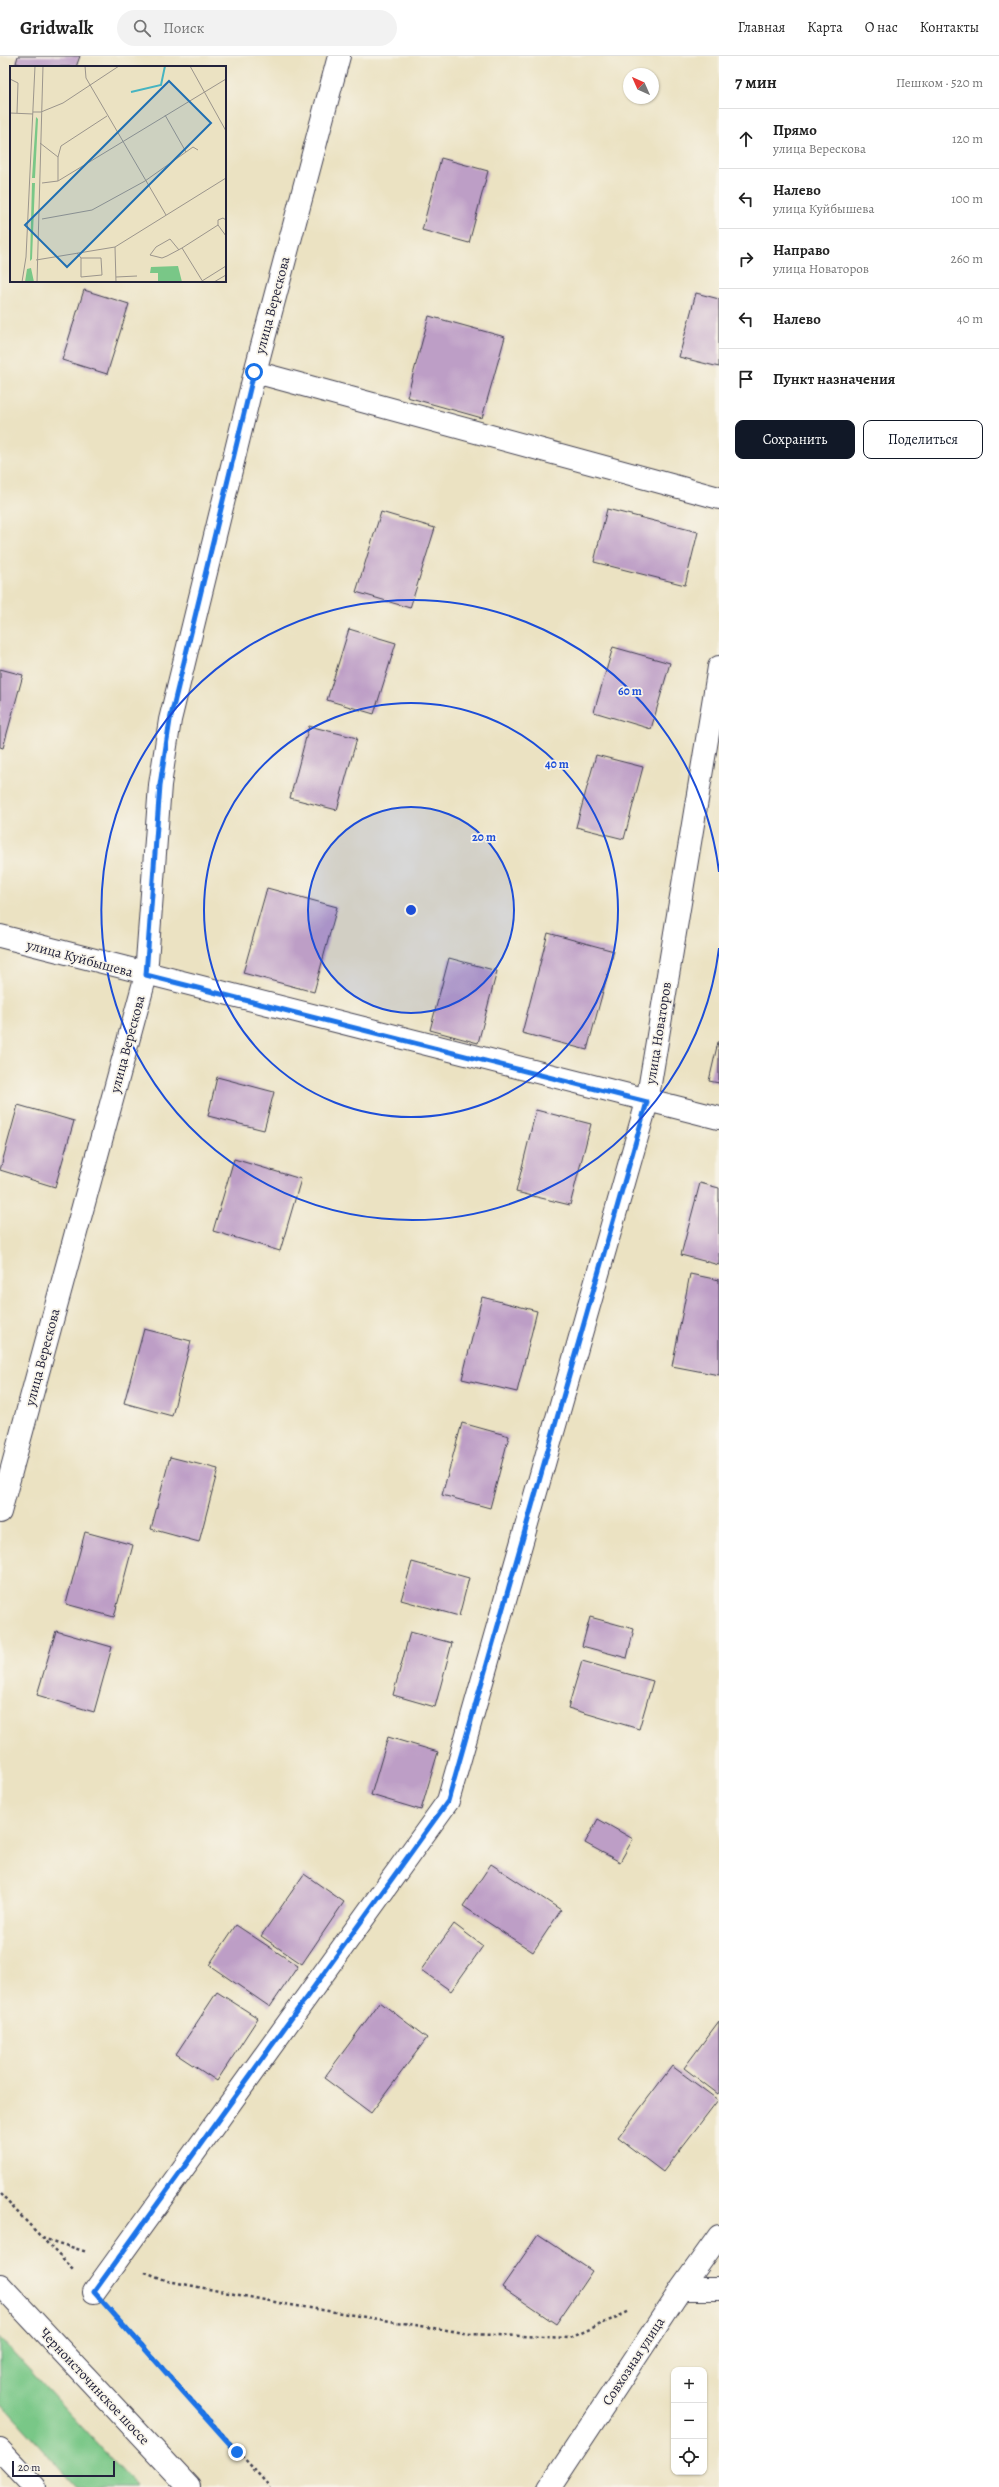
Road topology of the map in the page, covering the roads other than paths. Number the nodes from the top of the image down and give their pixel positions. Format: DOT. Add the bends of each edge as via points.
graph roads {
  1 [pos="339,56"];
  2 [pos="254,372"];
  3 [pos="719,498"];
  4 [pos="719,667"];
  5 [pos="0,936"];
  6 [pos="146,975"];
  7 [pos="647,1102"];
  8 [pos="719,1118"];
  9 [pos="0,1512"];
  10 [pos="719,2236"];
  11 [pos="0,2285"];
  12 [pos="681,2289"];
  13 [pos="719,2289"];
  14 [pos="94,2292"];
  15 [pos="0,2450"];
  16 [pos="35,2487"];
  17 [pos="189,2487"];
  18 [pos="550,2487"];
  1 -- 2 [label="street, улица Верескова"];
  2 -- 3 [label="street"];
  2 -- 6 [label="street, улица Верескова" via="170,720 160,785"];
  4 -- 7 [label="street, улица Новаторов"];
  5 -- 6 [label="street, улица Куйбышева"];
  6 -- 7 [label="street, улица Куйбышева"];
  6 -- 9 [label="street, улица Верескова"];
  7 -- 8 [label="street, улица Куйбышева"];
  7 -- 14 [label="street, улица Новаторов" via="448,1801"];
  10 -- 12 [label="street, Совхозная улица"];
  11 -- 17 [label="street, Черноисточинское шоссе"];
  12 -- 13 [label="street"];
  12 -- 18 [label="street, Совхозная улица"];
  15 -- 16 [label="street"];
}
